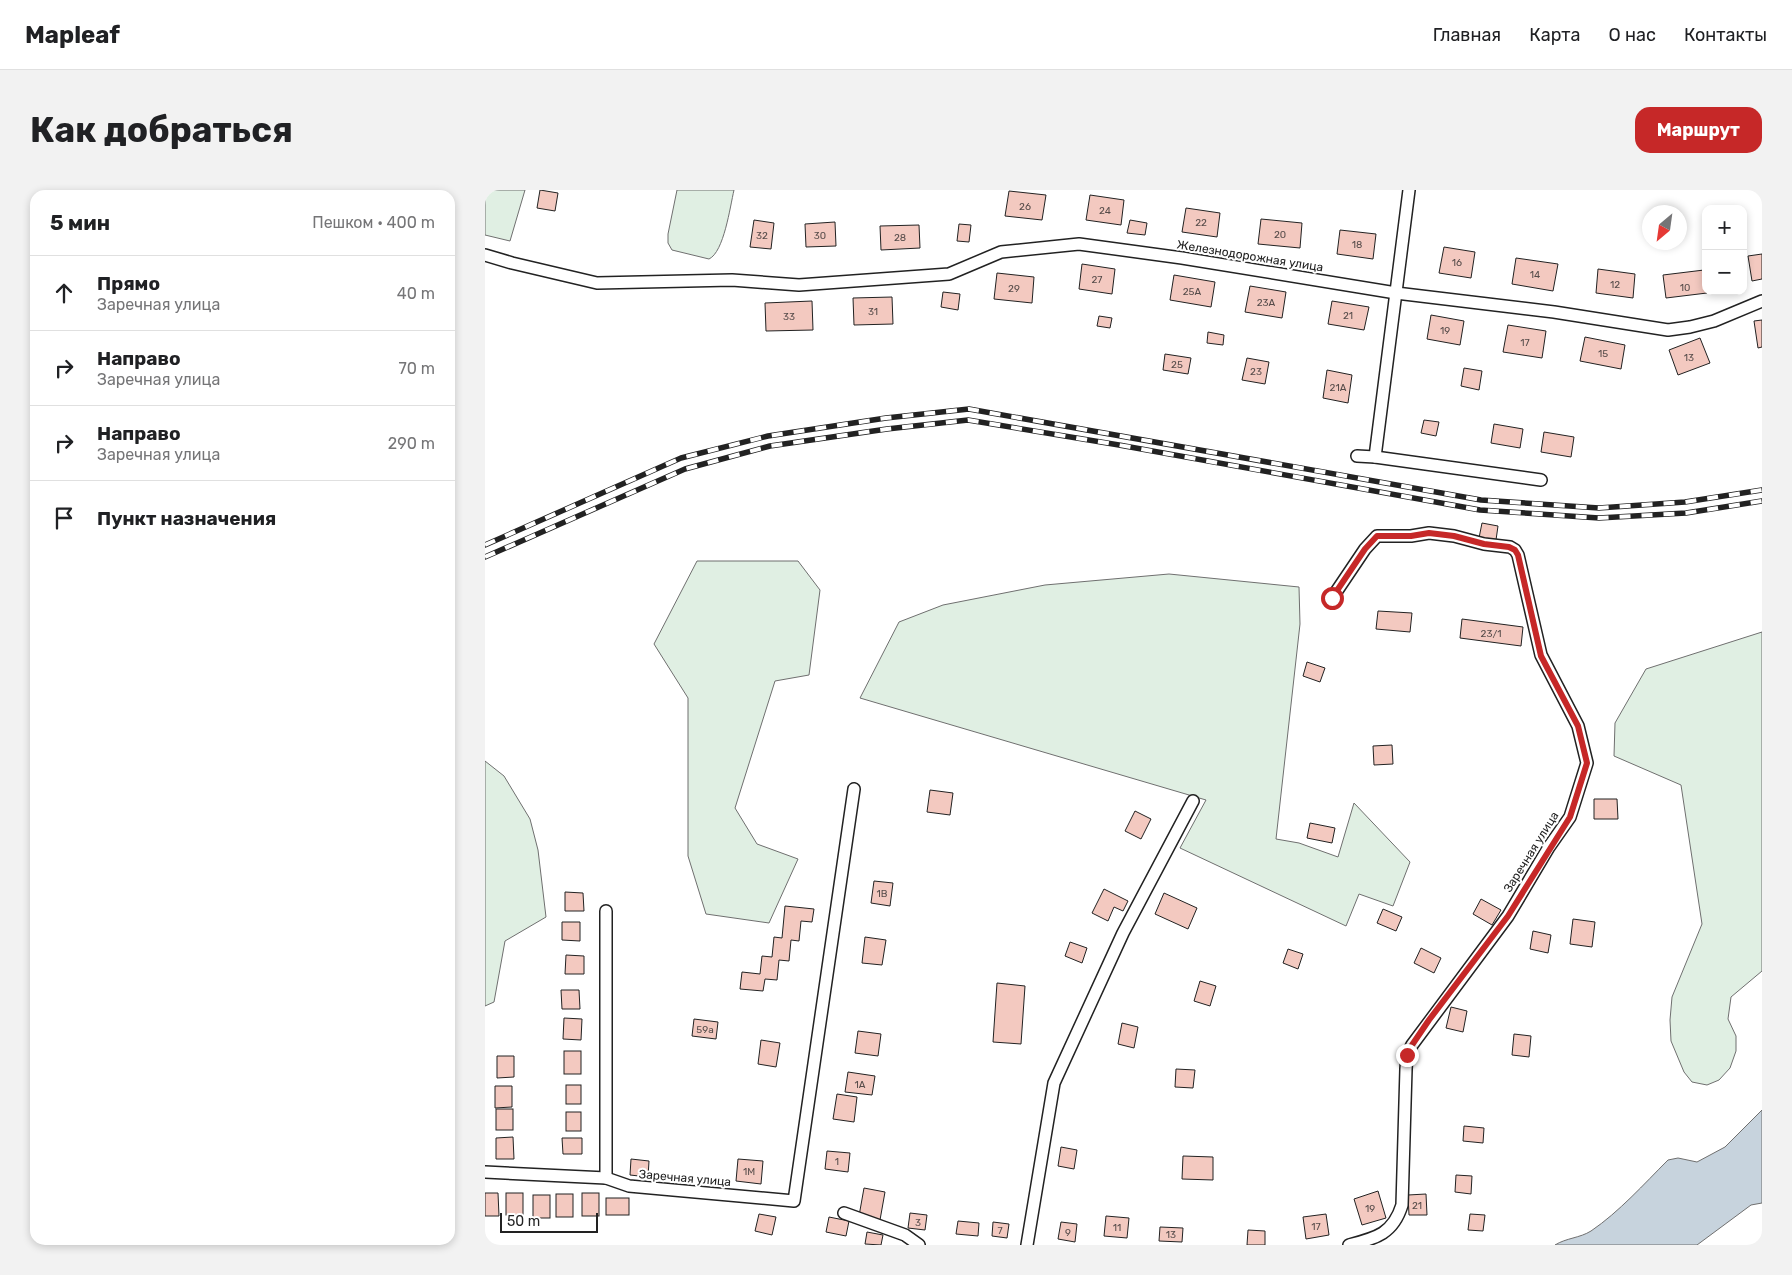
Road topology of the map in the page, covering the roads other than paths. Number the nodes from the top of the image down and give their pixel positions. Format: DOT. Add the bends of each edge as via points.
graph roads {
  1 [pos="1409,190"];
  2 [pos="485,255"];
  3 [pos="1396,293"];
  4 [pos="1762,301"];
  5 [pos="1357,456"];
  6 [pos="1375,456"];
  7 [pos="1541,480"];
  8 [pos="1332,598"];
  9 [pos="854,790"];
  10 [pos="1193,801"];
  11 [pos="607,910"];
  12 [pos="485,1172"];
  13 [pos="606,1178"];
  14 [pos="844,1213"];
  15 [pos="919,1245"];
  16 [pos="1027,1245"];
  17 [pos="1349,1245"];
  1 -- 3 [label="street"];
  2 -- 3 [label="street, Железнодорожная улица" via="597,283 732,280 799,285 949,274 1001,252 1079,244"];
  3 -- 4 [label="street, Железнодорожная улица" via="1668,330 1714,321"];
  3 -- 6 [label="street"];
  5 -- 6 [label="street"];
  6 -- 7 [label="street"];
  8 -- 17 [label="street, Заречная улица" via="1377,536 1429,533 1515,550 1541,656 1578,726 1587,763 1570,817 1508,916 1407,1055 1399,1215 1380,1236"];
  9 -- 13 [label="street, Заречная улица" via="794,1202 629,1186"];
  10 -- 16 [label="street" via="1123,933 1054,1083"];
  11 -- 13 [label="street"];
  12 -- 13 [label="street, Заречная улица"];
  14 -- 15 [label="street" via="905,1235"];
}
